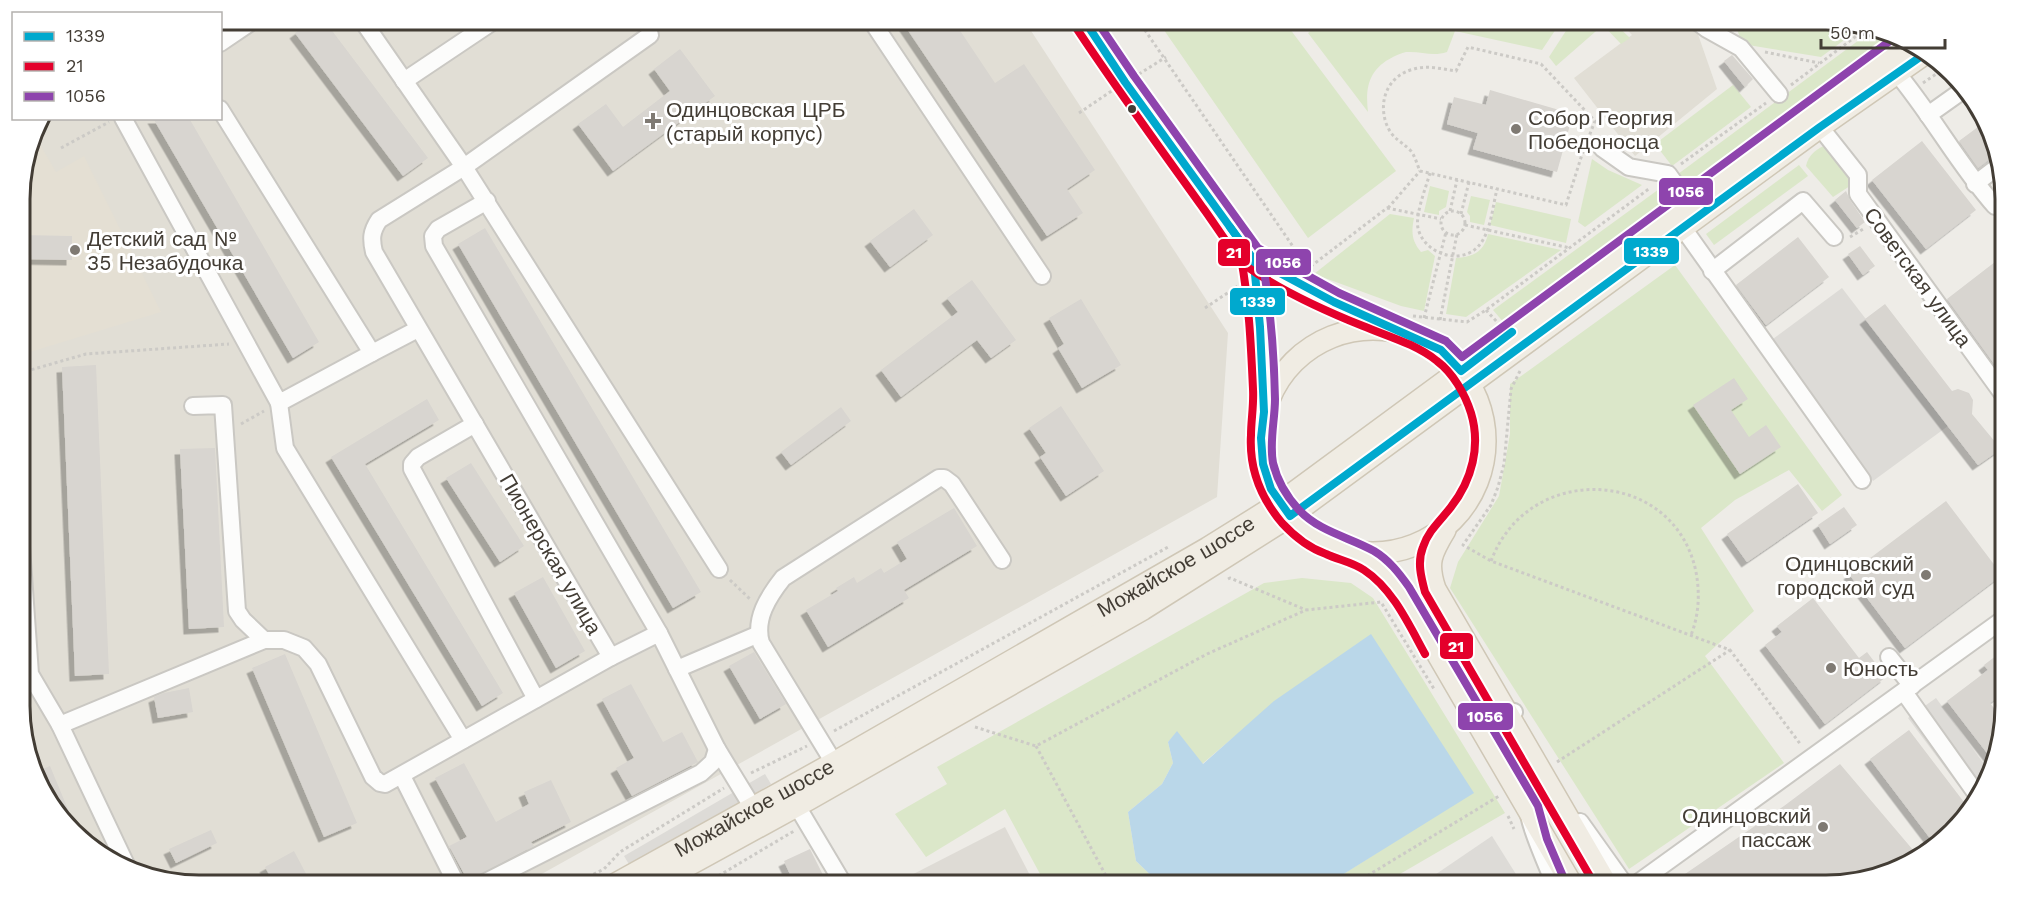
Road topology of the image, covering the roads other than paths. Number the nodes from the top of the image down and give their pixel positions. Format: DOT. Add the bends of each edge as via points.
graph roads {
  1 [pos="239,30"];
  2 [pos="369,30"];
  3 [pos="480,30"];
  4 [pos="878,30"];
  5 [pos="1090,30"];
  6 [pos="1713,30"];
  7 [pos="650,35"];
  8 [pos="222,42"];
  9 [pos="1899,47"];
  10 [pos="1918,58"];
  11 [pos="1896,72"];
  12 [pos="404,81"];
  13 [pos="1779,94"];
  14 [pos="1958,94"];
  15 [pos="222,111"];
  16 [pos="1928,115"];
  17 [pos="124,120"];
  18 [pos="1820,127"];
  19 [pos="1594,144"];
  20 [pos="464,167"];
  21 [pos="1993,171"];
  22 [pos="1976,184"];
  23 [pos="487,201"];
  24 [pos="1688,202"];
  25 [pos="1995,206"];
  26 [pos="1683,228"];
  27 [pos="1834,237"];
  28 [pos="1261,270"];
  29 [pos="1712,271"];
  30 [pos="1042,276"];
  31 [pos="1406,324"];
  32 [pos="418,328"];
  33 [pos="372,353"];
  34 [pos="1466,378"];
  35 [pos="1995,383"];
  36 [pos="279,403"];
  37 [pos="193,406"];
  38 [pos="1264,412"];
  39 [pos="475,424"];
  40 [pos="1862,480"];
  41 [pos="1285,509"];
  42 [pos="1447,527"];
  43 [pos="1352,552"];
  44 [pos="1002,560"];
  45 [pos="719,569"];
  46 [pos="1995,625"];
  47 [pos="659,633"];
  48 [pos="759,634"];
  49 [pos="264,640"];
  50 [pos="611,657"];
  51 [pos="1889,657"];
  52 [pos="677,669"];
  53 [pos="30,674"];
  54 [pos="1908,689"];
  55 [pos="536,699"];
  56 [pos="1505,710"];
  57 [pos="60,725"];
  58 [pos="1478,725"];
  59 [pos="463,741"];
  60 [pos="717,749"];
  61 [pos="1546,762"];
  62 [pos="834,763"];
  63 [pos="402,776"];
  64 [pos="1973,788"];
  65 [pos="1556,796"];
  66 [pos="797,806"];
  67 [pos="753,808"];
  68 [pos="1529,811"];
  69 [pos="1591,837"];
  70 [pos="122,856"];
  71 [pos="452,875"];
  72 [pos="500,875"];
  73 [pos="632,875"];
  74 [pos="670,875"];
  75 [pos="838,875"];
  76 [pos="1554,875"];
  77 [pos="1601,875"];
  78 [pos="1617,875"];
  79 [pos="1649,875"];
  1 -- 8 [label="street"];
  2 -- 12 [label="street"];
  3 -- 12 [label="street"];
  4 -- 30 [label="street"];
  5 -- 28 [label="street"];
  6 -- 13 [label="street" via="1741,48"];
  7 -- 20 [label="street"];
  9 -- 24 [label="main road, Можайское шоссе"];
  10 -- 11 [label="main road, Можайское шоссе"];
  11 -- 16 [label="street"];
  11 -- 18 [label="main road, Можайское шоссе"];
  12 -- 20 [label="street"];
  14 -- 16 [label="street"];
  15 -- 33 [label="street"];
  16 -- 22 [label="street"];
  17 -- 36 [label="street"];
  18 -- 26 [label="main road, Можайское шоссе"];
  18 -- 35 [label="street, Советская улица" via="1858,175 1858,194"];
  19 -- 24 [label="street" via="1629,166 1668,174"];
  20 -- 23 [label="street"];
  20 -- 32 [label="street, Пионерская улица" via="391,211 372,230 374,252"];
  21 -- 22 [label="street"];
  22 -- 25 [label="street"];
  23 -- 45 [label="street"];
  23 -- 47 [label="street" via="438,229 433,236 434,246"];
  24 -- 34 [label="main road, Можайское шоссе"];
  26 -- 29 [label="street"];
  26 -- 34 [label="main road, Можайское шоссе"];
  27 -- 29 [label="street" via="1803,201"];
  28 -- 31 [label="street" via="1334,302"];
  28 -- 38 [label="street"];
  29 -- 40 [label="street"];
  31 -- 34 [label="main road" via="1441,350"];
  31 -- 38 [label="main road" via="1348,331 1320,342 1295,360 1282,376"];
  32 -- 33 [label="street"];
  32 -- 39 [label="street, Пионерская улица"];
  33 -- 36 [label="street"];
  34 -- 41 [label="main road, Можайское шоссе"];
  34 -- 42 [label="main road" via="1481,406 1487,439 1482,472 1469,502"];
  36 -- 59 [label="street" via="285,448"];
  37 -- 49 [label="street" via="223,405 237,612"];
  38 -- 41 [label="main road" via="1263,464 1271,489"];
  39 -- 50 [label="street, Пионерская улица"];
  39 -- 55 [label="street" via="418,457 412,469"];
  41 -- 43 [label="main road" via="1304,529 1326,543"];
  41 -- 62 [label="main road, Можайское шоссе" via="1208,548"];
  41 -- 66 [label="main road, Можайское шоссе" via="1143,609"];
  42 -- 43 [label="main road" via="1402,550"];
  42 -- 56 [label="main road" via="1432,549 1431,577"];
  43 -- 58 [label="main road" via="1389,576"];
  44 -- 48 [label="street" via="952,484 939,478 783,578 762,612"];
  46 -- 54 [label="street"];
  47 -- 50 [label="street, Пионерская улица"];
  47 -- 52 [label="street"];
  48 -- 52 [label="street"];
  48 -- 62 [label="street"];
  49 -- 57 [label="street"];
  49 -- 63 [label="street" via="284,639 304,648 318,664 376,781 386,784"];
  50 -- 55 [label="street"];
  51 -- 54 [label="street"];
  52 -- 60 [label="street"];
  53 -- 57 [label="street"];
  54 -- 64 [label="street"];
  54 -- 79 [label="street"];
  55 -- 59 [label="street"];
  56 -- 58 [label="street" via="1487,714"];
  56 -- 61 [label="main road"];
  56 -- 69 [label="street" via="1521,718"];
  57 -- 70 [label="street"];
  58 -- 68 [label="main road"];
  59 -- 63 [label="street"];
  60 -- 67 [label="street"];
  60 -- 72 [label="street" via="713,762 701,773"];
  61 -- 65 [label="main road"];
  61 -- 69 [label="street"];
  62 -- 67 [label="main road, Можайское шоссе"];
  63 -- 71 [label="street"];
  65 -- 68 [label="street" via="1546,789 1535,790 1528,799"];
  65 -- 77 [label="main road"];
  66 -- 74 [label="main road, Можайское шоссе"];
  66 -- 75 [label="street"];
  67 -- 73 [label="main road, Можайское шоссе"];
  68 -- 76 [label="main road"];
  69 -- 78 [label="street"];
}
